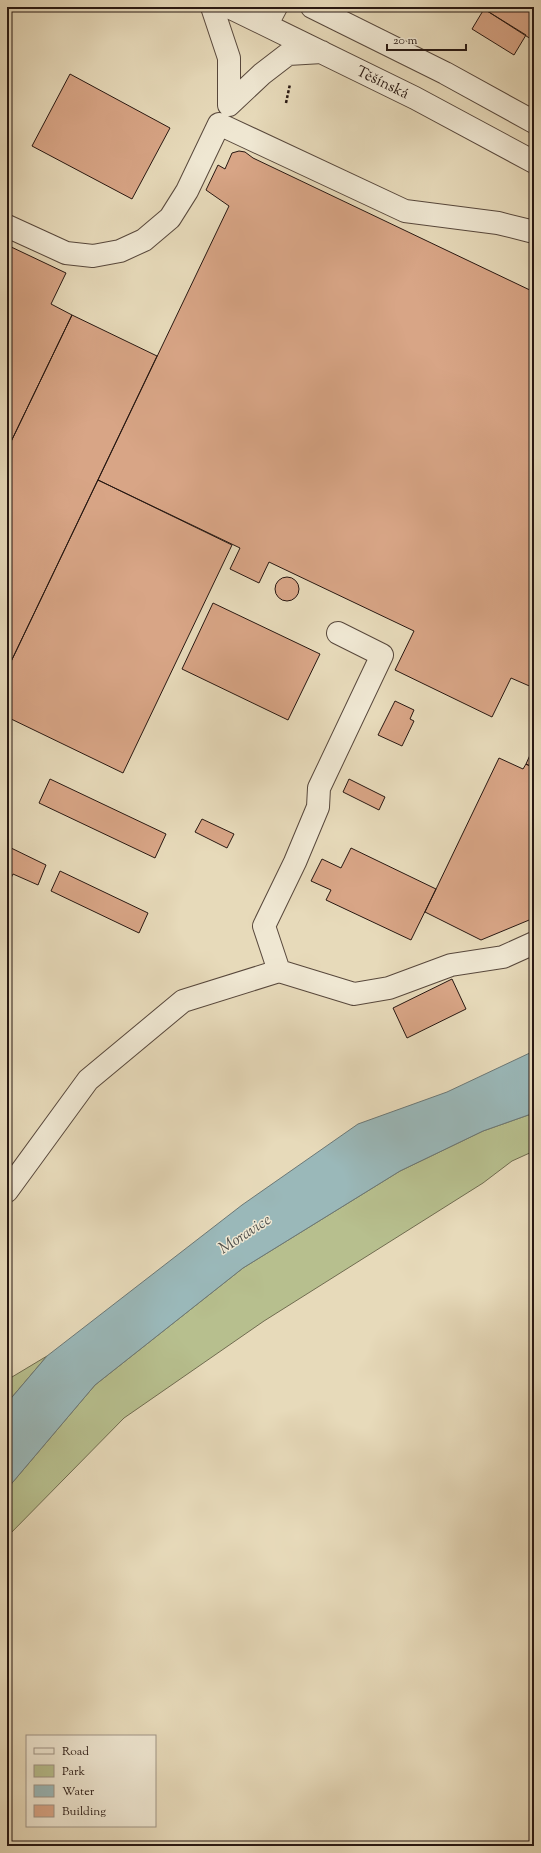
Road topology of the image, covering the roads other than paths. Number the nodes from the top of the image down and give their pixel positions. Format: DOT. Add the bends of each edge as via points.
graph roads {
  1 [pos="212,7"];
  2 [pos="229,7"];
  3 [pos="312,7"];
  4 [pos="346,7"];
  5 [pos="272,16"];
  6 [pos="323,52"];
  7 [pos="534,106"];
  8 [pos="534,122"];
  9 [pos="534,162"];
  10 [pos="7,226"];
  11 [pos="534,232"];
  12 [pos="338,633"];
  13 [pos="534,943"];
  14 [pos="279,971"];
  15 [pos="7,1191"];
  1 -- 6 [label="street" via="229,58 229,105 288,54"];
  2 -- 5 [label="street, Těšínská"];
  3 -- 8 [label="street" via="445,73"];
  4 -- 7 [label="street"];
  5 -- 6 [label="street, Těšínská"];
  6 -- 9 [label="street, Těšínská" via="416,98"];
  10 -- 11 [label="street" via="66,253 93,256 120,250 144,240 170,218 187,191 219,124 405,211 498,223"];
  12 -- 14 [label="street" via="382,655 319,788 318,807 264,926"];
  13 -- 14 [label="street" via="503,957 451,965 389,988 354,994"];
  14 -- 15 [label="street" via="183,1001 88,1080"];
}
